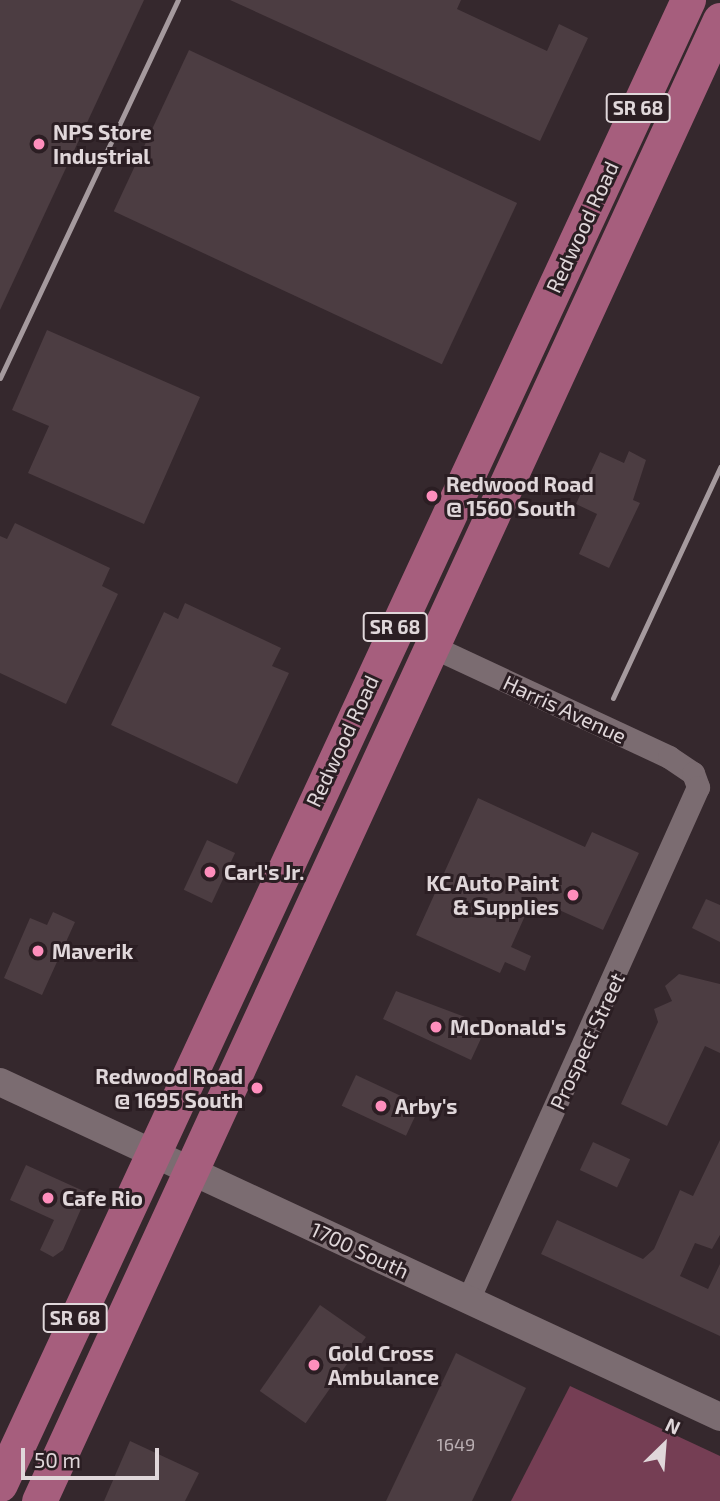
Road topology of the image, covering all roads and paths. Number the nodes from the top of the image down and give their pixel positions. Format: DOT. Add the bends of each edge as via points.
graph roads {
  1 [pos="688,0"];
  2 [pos="720,20"];
  3 [pos="429,645"];
  4 [pos="696,780"];
  5 [pos="0,1082"];
  6 [pos="153,1153"];
  7 [pos="188,1169"];
  8 [pos="468,1300"];
  9 [pos="720,1418"];
  10 [pos="0,1484"];
  11 [pos="39,1501"];
  1 -- 6 [label="main road, Redwood Road / SR 68"];
  2 -- 3 [label="main road, Redwood Road / SR 68"];
  3 -- 4 [label="street, Harris Avenue" via="669,757"];
  3 -- 7 [label="main road, Redwood Road / SR 68"];
  4 -- 8 [label="street, Prospect Street" via="692,811"];
  5 -- 6 [label="street, 1700 South"];
  6 -- 7 [label="street, 1700 South"];
  6 -- 10 [label="main road, Redwood Road / SR 68"];
  7 -- 8 [label="street, 1700 South"];
  7 -- 11 [label="main road, Redwood Road / SR 68"];
  8 -- 9 [label="street, 1700 South"];
}
